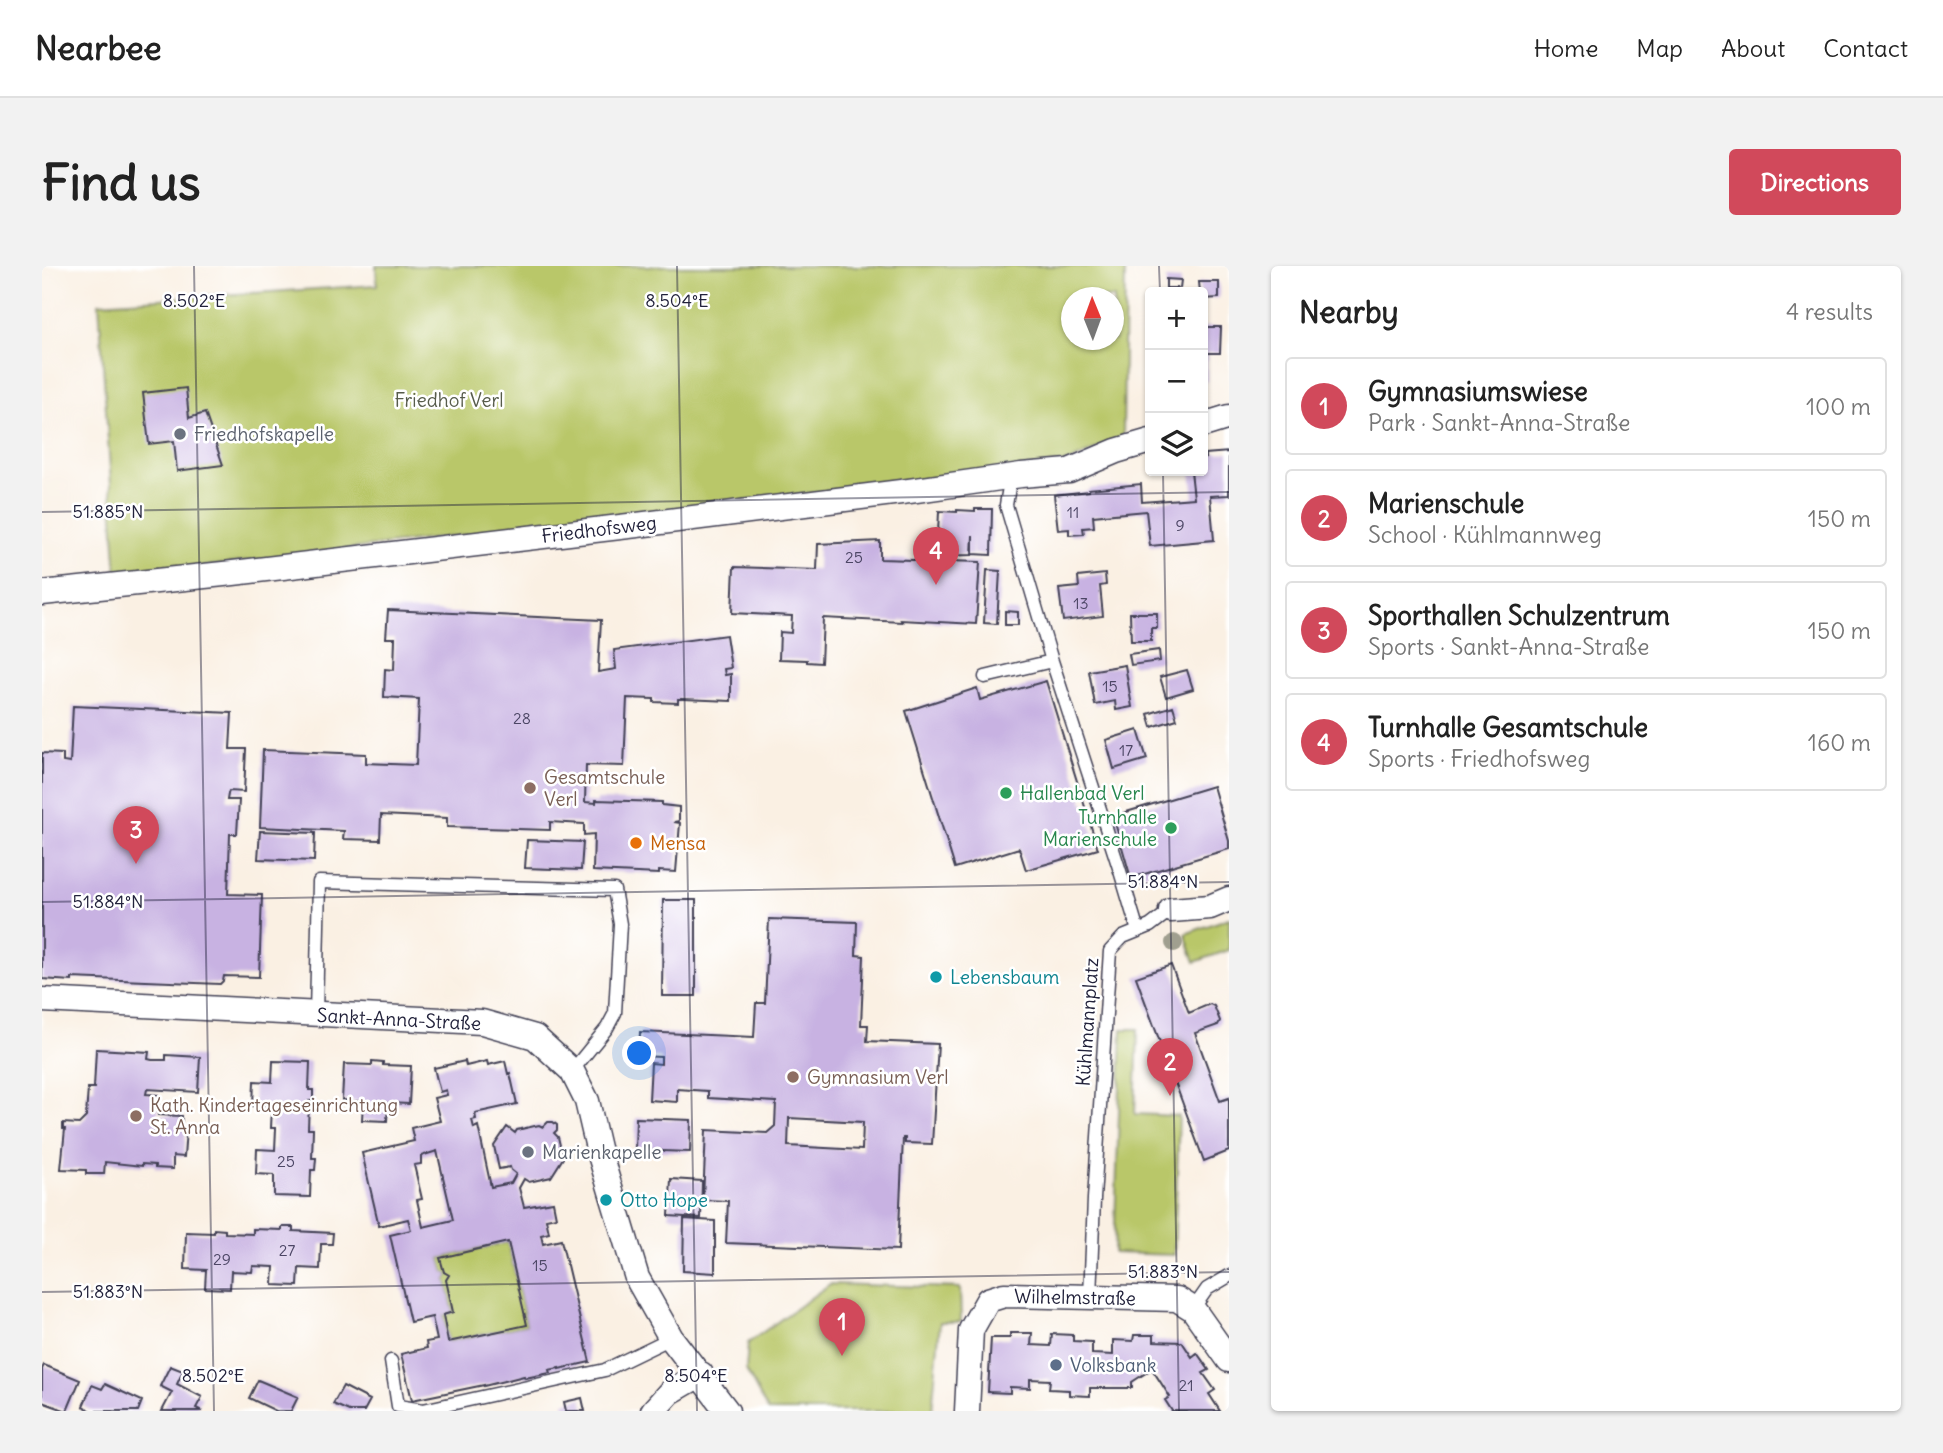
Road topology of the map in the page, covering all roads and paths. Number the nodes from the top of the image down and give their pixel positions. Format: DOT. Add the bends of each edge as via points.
graph roads {
  1 [pos="1229,417"];
  2 [pos="1208,423"];
  3 [pos="1145,443"];
  4 [pos="1014,475"];
  5 [pos="42,593"];
  6 [pos="1052,661"];
  7 [pos="985,677"];
  8 [pos="1229,899"];
  9 [pos="1171,910"];
  10 [pos="1138,931"];
  11 [pos="42,1000"];
  12 [pos="316,1014"];
  13 [pos="572,1071"];
  14 [pos="1229,1276"];
  15 [pos="1090,1297"];
  16 [pos="1193,1309"];
  17 [pos="671,1338"];
  18 [pos="1229,1360"];
  19 [pos="391,1361"];
  20 [pos="701,1374"];
  21 [pos="653,1411"];
  22 [pos="727,1411"];
  23 [pos="967,1411"];
  1 -- 2 [label="street"];
  3 -- 4 [label="street, Friedhofsweg" via="1069,471"];
  4 -- 5 [label="street, Friedhofsweg" via="637,525"];
  4 -- 6 [label="lane" via="1006,505"];
  6 -- 7 [label="lane"];
  6 -- 10 [label="lane"];
  8 -- 9 [label="street"];
  9 -- 10 [label="lane, Kühlmannplatz"];
  10 -- 15 [label="lane, Kühlmannplatz" via="1123,937 1110,951"];
  11 -- 12 [label="street, Sankt-Anna-Straße"];
  12 -- 13 [label="street, Sankt-Anna-Straße" via="482,1022 535,1037"];
  12 -- 13 [label="lane" via="319,882 614,890 620,924 615,1013"];
  13 -- 17 [label="street, Sankt-Anna-Straße" via="587,1101 637,1278"];
  14 -- 16 [label="lane" via="1207,1289"];
  15 -- 16 [label="street, Wilhelmstraße" via="1177,1299"];
  15 -- 23 [label="street, Wilhelmstraße" via="1004,1295 988,1300 971,1331"];
  16 -- 18 [label="street"];
  17 -- 19 [label="lane" via="605,1370 423,1410 398,1406"];
  17 -- 20 [label="street, Sankt-Anna-Straße"];
  20 -- 21 [label="street" via="670,1392"];
  20 -- 22 [label="street, Sankt-Anna-Straße"];
}
